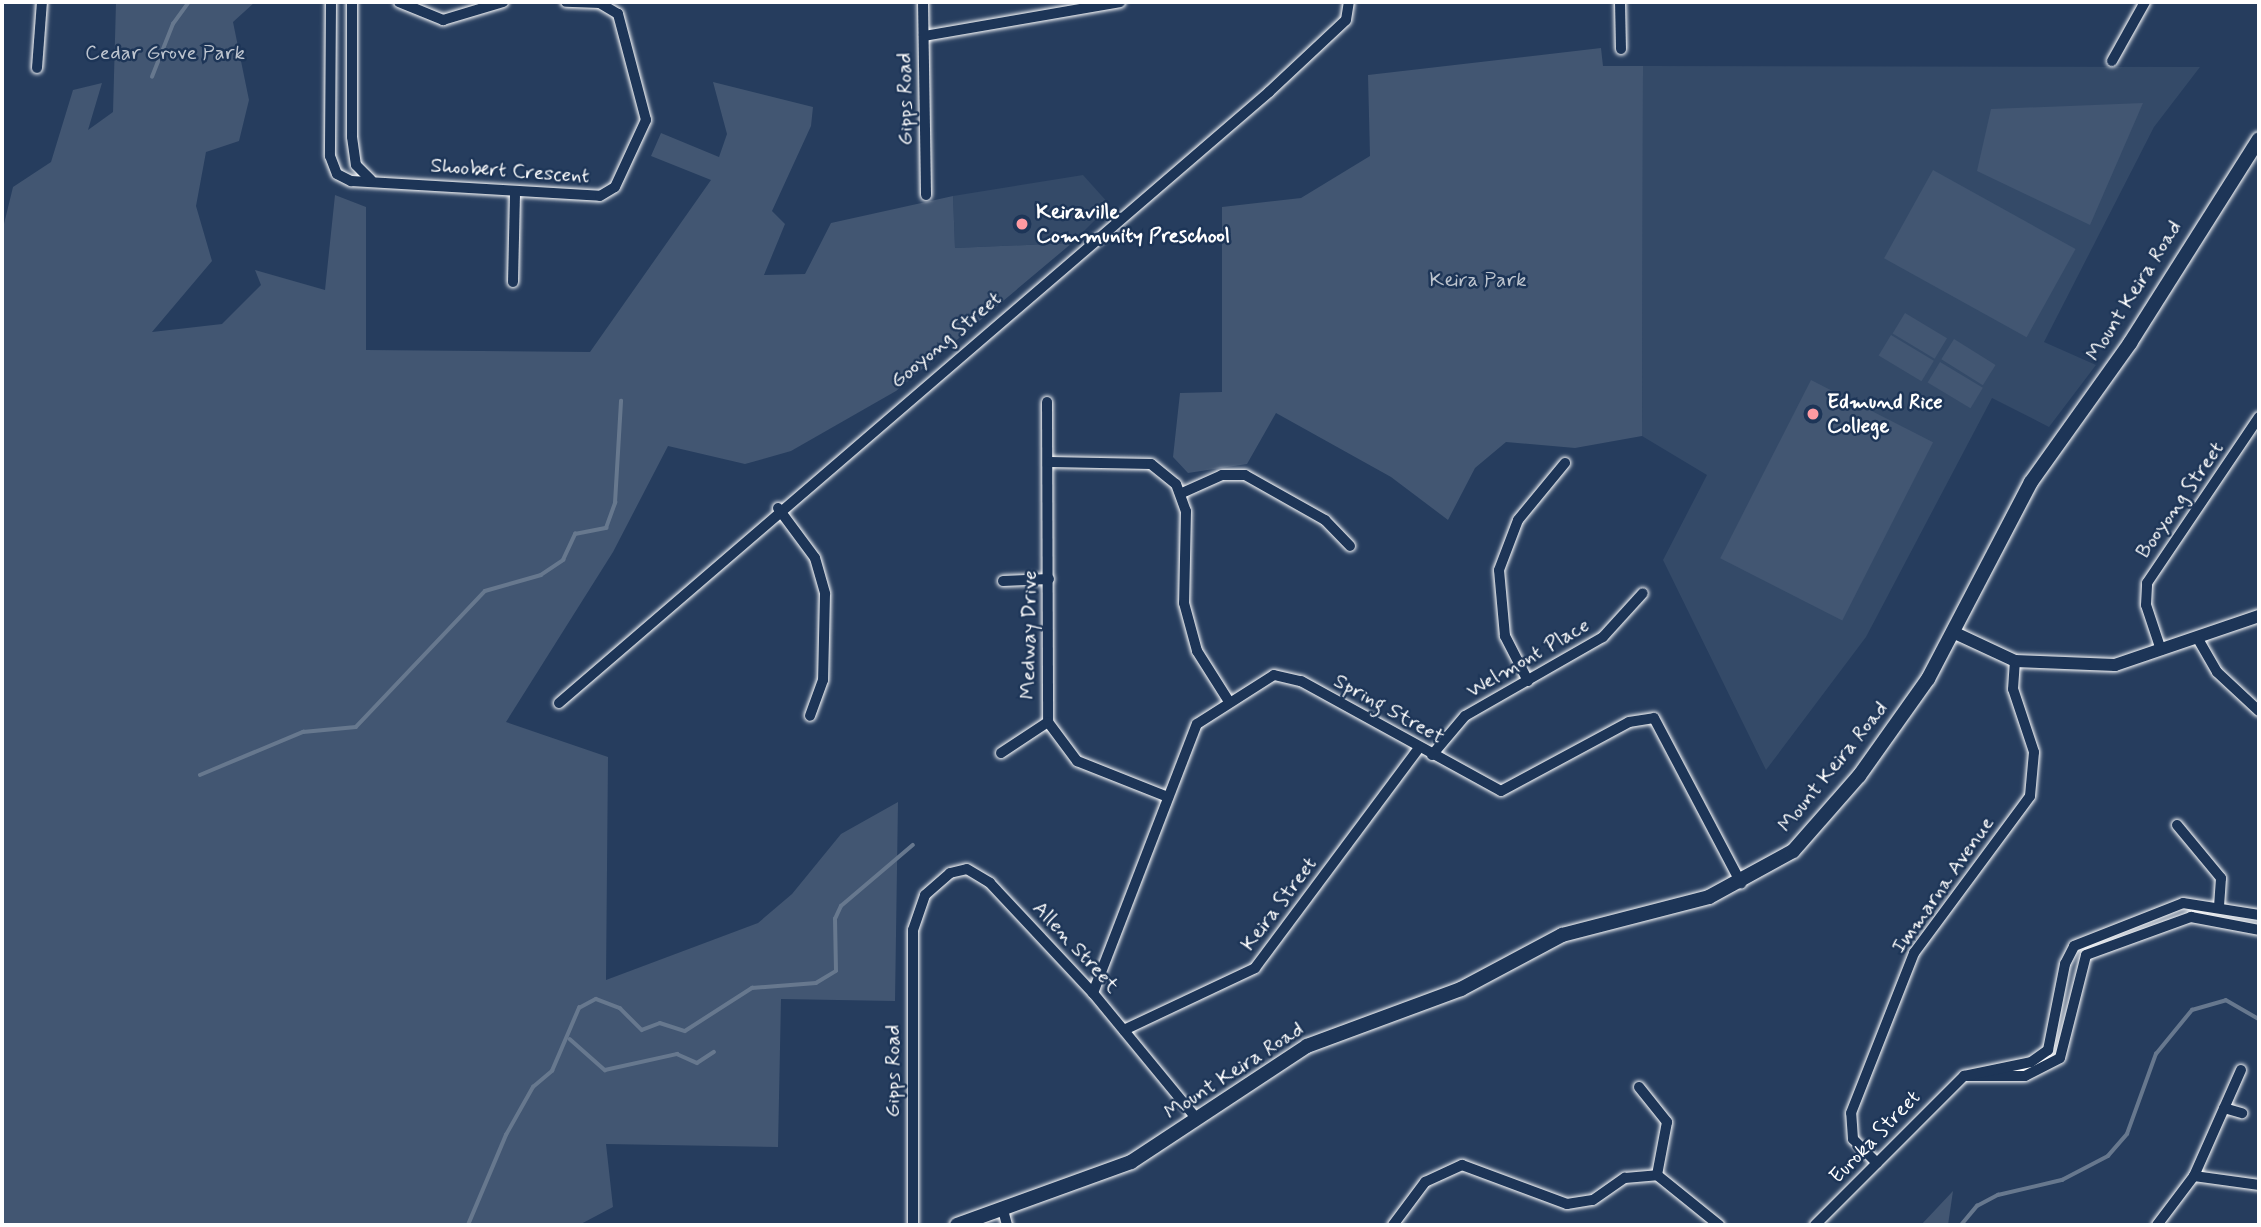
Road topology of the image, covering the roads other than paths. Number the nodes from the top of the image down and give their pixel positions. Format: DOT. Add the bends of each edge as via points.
graph roads {
  1 [pos="42,2"];
  2 [pos="331,2"];
  3 [pos="352,2"];
  4 [pos="399,2"];
  5 [pos="503,2"];
  6 [pos="566,2"];
  7 [pos="923,2"];
  8 [pos="1120,2"];
  9 [pos="1349,2"];
  10 [pos="1620,2"];
  11 [pos="2145,2"];
  12 [pos="924,36"];
  13 [pos="1621,49"];
  14 [pos="2112,61"];
  15 [pos="37,68"];
  16 [pos="2259,139"];
  17 [pos="371,180"];
  18 [pos="515,192"];
  19 [pos="926,195"];
  20 [pos="513,282"];
  21 [pos="1047,402"];
  22 [pos="2259,417"];
  23 [pos="1050,461"];
  24 [pos="1565,463"];
  25 [pos="1182,493"];
  26 [pos="778,508"];
  27 [pos="1350,546"];
  28 [pos="1049,579"];
  29 [pos="1003,581"];
  30 [pos="1643,593"];
  31 [pos="2259,616"];
  32 [pos="1955,633"];
  33 [pos="2198,639"];
  34 [pos="2161,650"];
  35 [pos="2015,661"];
  36 [pos="1528,681"];
  37 [pos="1228,700"];
  38 [pos="559,703"];
  39 [pos="2259,711"];
  40 [pos="810,716"];
  41 [pos="1048,722"];
  42 [pos="1419,748"];
  43 [pos="1001,753"];
  44 [pos="1432,755"];
  45 [pos="1168,797"];
  46 [pos="2177,825"];
  47 [pos="1741,883"];
  48 [pos="2219,905"];
  49 [pos="2259,915"];
  50 [pos="915,917"];
  51 [pos="2259,930"];
  52 [pos="1093,993"];
  53 [pos="1124,1030"];
  54 [pos="2241,1070"];
  55 [pos="1964,1076"];
  56 [pos="1639,1087"];
  57 [pos="2224,1108"];
  58 [pos="2242,1113"];
  59 [pos="1197,1119"];
  60 [pos="1877,1163"];
  61 [pos="1657,1175"];
  62 [pos="2194,1176"];
  63 [pos="2259,1185"];
  64 [pos="1003,1210"];
  65 [pos="913,1225"];
  66 [pos="957,1225"];
  67 [pos="1007,1225"];
  68 [pos="1393,1225"];
  69 [pos="1719,1225"];
  70 [pos="1815,1225"];
  71 [pos="2157,1225"];
  1 -- 15 [label="street"];
  2 -- 17 [label="street, Shoobert Crescent" via="330,156 337,174"];
  3 -- 17 [label="street" via="352,137 356,165"];
  4 -- 5 [label="street" via="443,20"];
  6 -- 18 [label="street, Shoobert Crescent" via="600,3 618,14 646,120 615,187 600,196"];
  7 -- 12 [label="street, Gipps Road"];
  8 -- 12 [label="street"];
  9 -- 26 [label="street, Gooyong Street" via="1346,20 1269,92"];
  10 -- 13 [label="street"];
  11 -- 14 [label="street"];
  12 -- 19 [label="street, Gipps Road"];
  16 -- 32 [label="main road, Mount Keira Road" via="2031,482"];
  17 -- 18 [label="street, Shoobert Crescent"];
  18 -- 20 [label="street"];
  21 -- 23 [label="street, Medway Drive"];
  22 -- 34 [label="street, Booyong Street" via="2147,583"];
  23 -- 25 [label="street" via="1151,464"];
  23 -- 28 [label="street, Medway Drive"];
  24 -- 36 [label="street" via="1518,520 1499,570 1504,636"];
  25 -- 27 [label="street" via="1222,475 1245,475 1325,520"];
  25 -- 37 [label="street" via="1184,603 1197,651"];
  26 -- 38 [label="street, Gooyong Street"];
  26 -- 40 [label="street" via="815,558 824,584 823,680"];
  28 -- 29 [label="street"];
  28 -- 41 [label="street, Medway Drive"];
  30 -- 36 [label="street, Welmont Place" via="1602,637"];
  31 -- 33 [label="street"];
  32 -- 35 [label="street"];
  32 -- 47 [label="main road, Mount Keira Road" via="1928,679 1814,831"];
  33 -- 34 [label="street"];
  33 -- 39 [label="street" via="2217,672"];
  34 -- 35 [label="street" via="2115,665"];
  35 -- 60 [label="street, Immarna Avenue" via="2013,689 2034,752 2029,796 1914,953 1852,1113 1853,1139"];
  36 -- 44 [label="street, Welmont Place" via="1465,716"];
  37 -- 42 [label="street, Spring Street" via="1275,675 1289,676"];
  37 -- 45 [label="street, Spring Street" via="1197,723"];
  41 -- 43 [label="street"];
  41 -- 45 [label="street, Medway Drive" via="1077,761"];
  42 -- 44 [label="street, Spring Street"];
  42 -- 53 [label="street, Keira Street" via="1255,968"];
  44 -- 47 [label="street, Spring Street" via="1505,791 1629,722 1654,718"];
  45 -- 52 [label="street, Spring Street"];
  46 -- 48 [label="street" via="2221,878"];
  47 -- 59 [label="main road, Mount Keira Road" via="1546,942 1461,989 1307,1046"];
  48 -- 49 [label="street"];
  48 -- 55 [label="street" via="2183,903 2074,946 2065,964 2048,1050 2031,1062"];
  50 -- 52 [label="street, Allen Street" via="925,895 950,873 967,869 990,883"];
  50 -- 65 [label="street, Gipps Road"];
  51 -- 55 [label="street" via="2191,917 2087,955 2060,1058 2025,1076"];
  52 -- 53 [label="street, Allen Street"];
  53 -- 59 [label="street, Allen Street"];
  54 -- 57 [label="street"];
  55 -- 60 [label="street, Euroka Street"];
  56 -- 61 [label="street" via="1667,1122"];
  57 -- 58 [label="street"];
  57 -- 62 [label="street"];
  59 -- 64 [label="main road, Mount Keira Road" via="1115,1170"];
  60 -- 70 [label="street, Euroka Street"];
  61 -- 68 [label="street" via="1625,1178 1593,1200 1567,1203 1471,1166 1451,1167 1424,1182"];
  61 -- 69 [label="street"];
  62 -- 63 [label="street"];
  62 -- 71 [label="street"];
  64 -- 66 [label="main road, Mount Keira Road"];
  64 -- 67 [label="street"];
}
